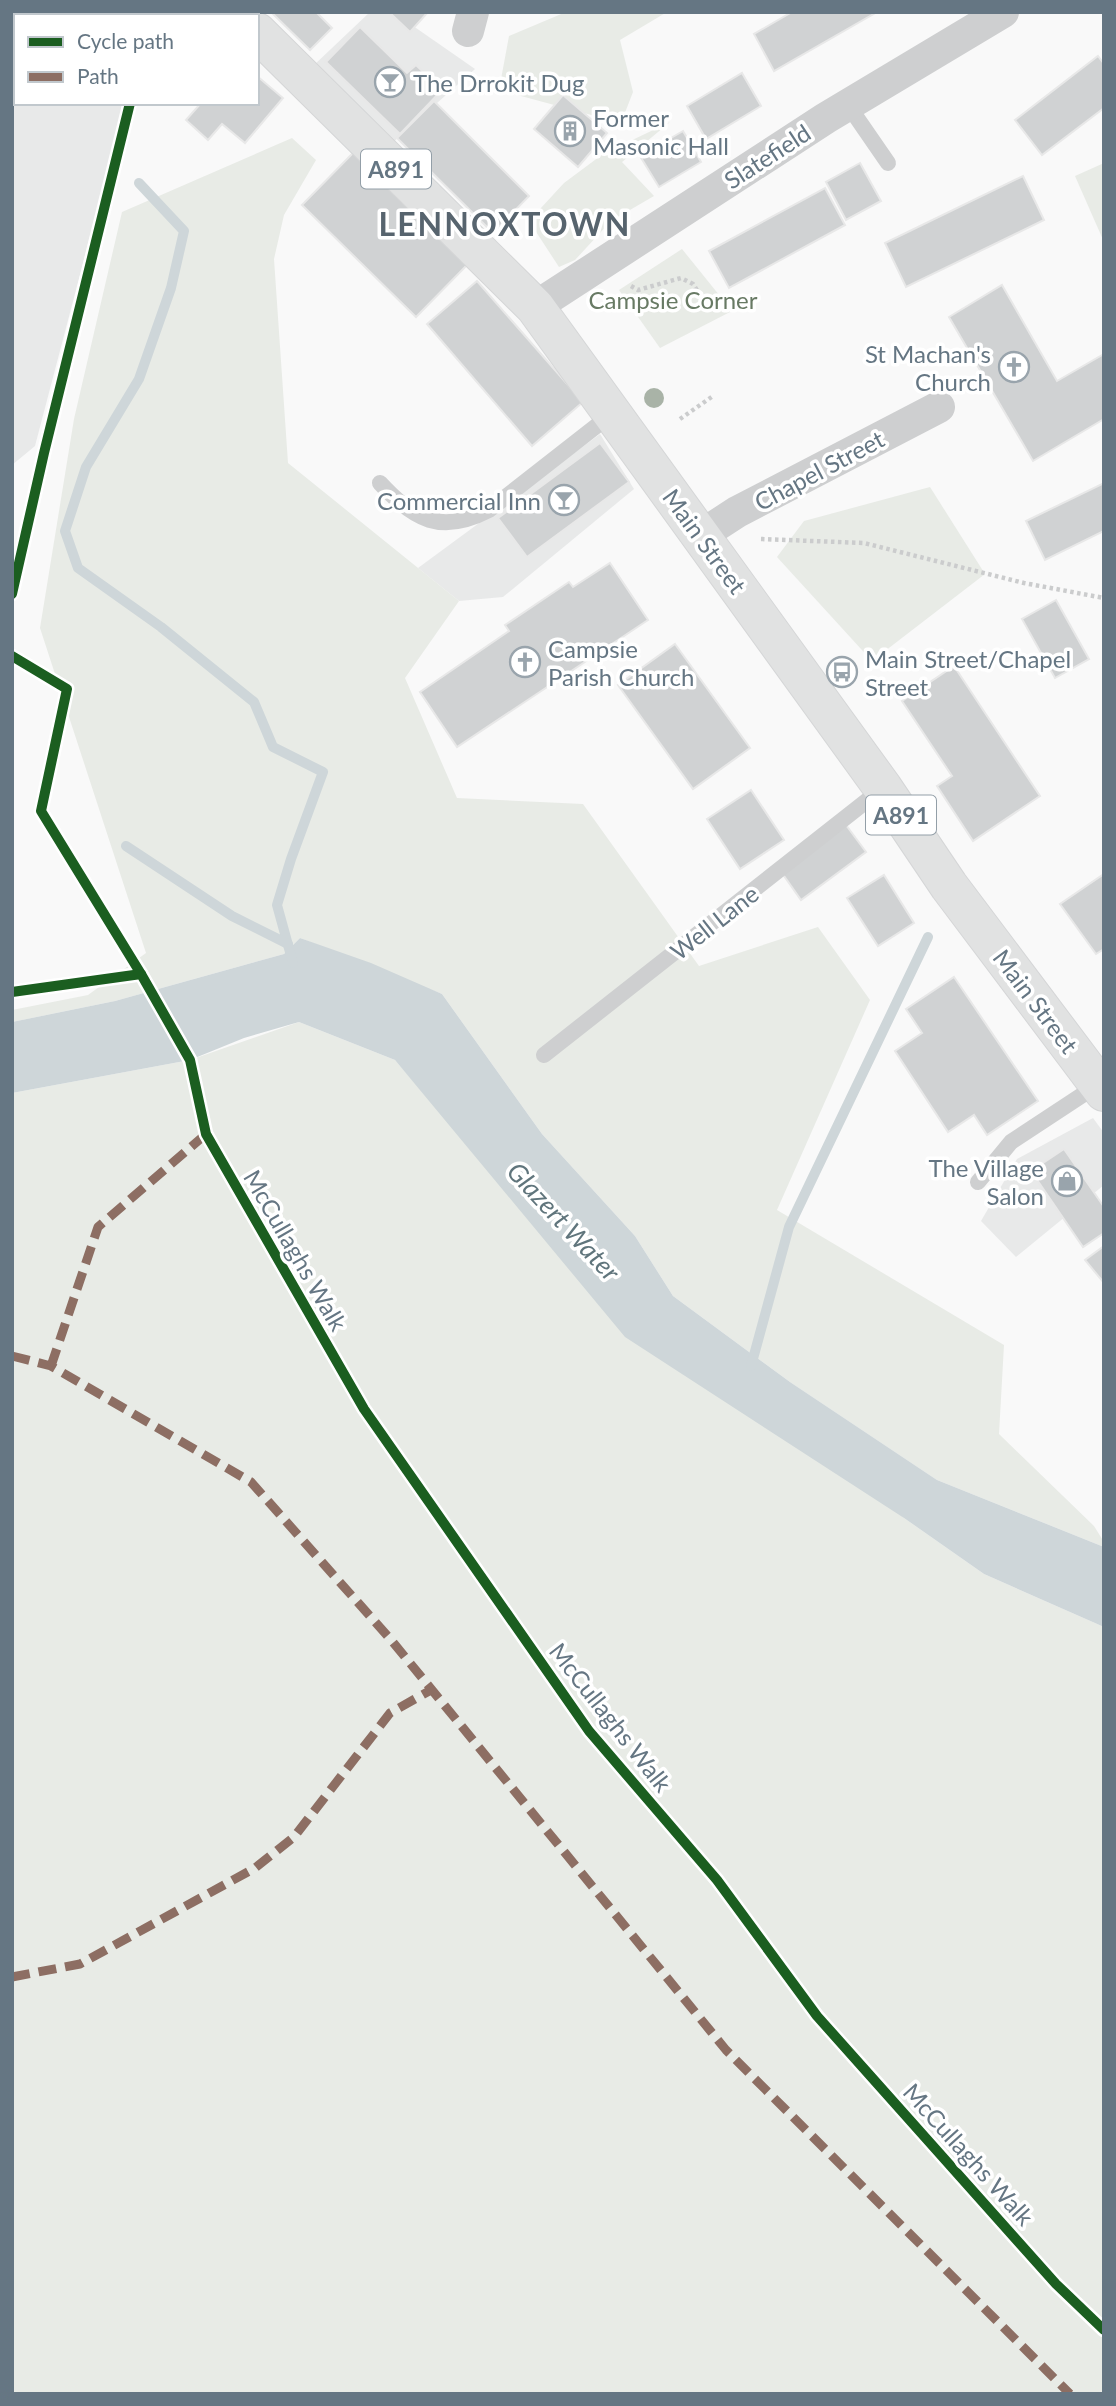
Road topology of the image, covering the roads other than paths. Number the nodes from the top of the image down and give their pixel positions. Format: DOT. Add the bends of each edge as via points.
graph roads {
  1 [pos="1003,12"];
  2 [pos="259,34"];
  3 [pos="848,105"];
  4 [pos="888,163"];
  5 [pos="535,307"];
  6 [pos="939,407"];
  7 [pos="613,413"];
  8 [pos="380,483"];
  9 [pos="701,536"];
  10 [pos="883,788"];
  11 [pos="544,1055"];
  12 [pos="1101,1088"];
  13 [pos="978,1182"];
  1 -- 3 [label="street, Slatefield"];
  2 -- 5 [label="main road, Main Street / A891"];
  3 -- 4 [label="lane"];
  3 -- 5 [label="street, Slatefield"];
  5 -- 7 [label="main road, Main Street / A891"];
  6 -- 9 [label="street, Chapel Street" via="737,512"];
  7 -- 8 [label="lane" via="489,510 469,520 424,519 400,505"];
  7 -- 9 [label="main road, Main Street / A891"];
  9 -- 10 [label="main road, Main Street / A891"];
  10 -- 11 [label="lane, Well Lane"];
  10 -- 12 [label="main road, Main Street / A891" via="949,886"];
  12 -- 13 [label="lane" via="1011,1142"];
}
